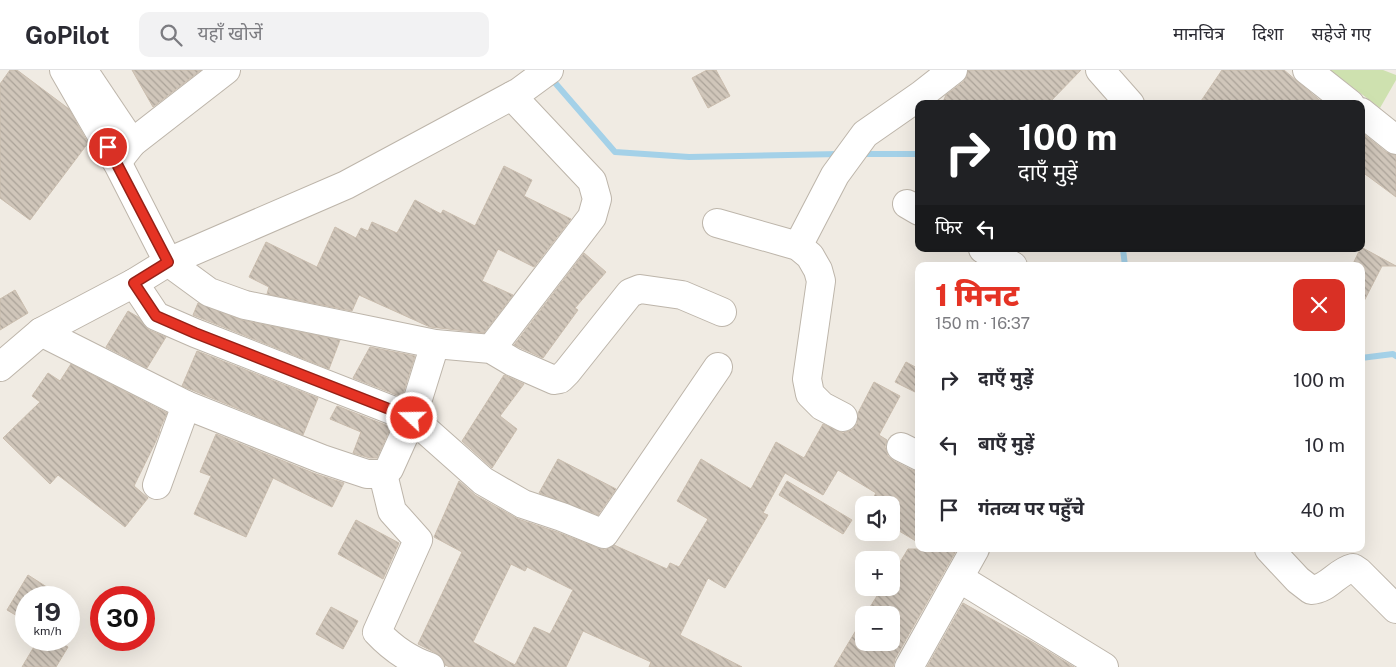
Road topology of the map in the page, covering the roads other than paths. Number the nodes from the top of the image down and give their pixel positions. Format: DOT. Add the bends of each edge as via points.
graph roads {
  1 [pos="64,70"];
  2 [pos="83,70"];
  3 [pos="226,70"];
  4 [pos="549,70"];
  5 [pos="954,70"];
  6 [pos="1100,70"];
  7 [pos="1307,70"];
  8 [pos="515,94"];
  9 [pos="915,100"];
  10 [pos="915,100"];
  11 [pos="1126,100"];
  12 [pos="1345,100"];
  13 [pos="1365,115"];
  14 [pos="1396,140"];
  15 [pos="125,153"];
  16 [pos="717,224"];
  17 [pos="798,246"];
  18 [pos="988,252"];
  19 [pos="168,262"];
  20 [pos="1005,262"];
  21 [pos="134,283"];
  22 [pos="722,312"];
  23 [pos="41,332"];
  24 [pos="435,344"];
  25 [pos="491,349"];
  26 [pos="0,367"];
  27 [pos="718,367"];
  28 [pos="186,404"];
  29 [pos="843,417"];
  30 [pos="412,418"];
  31 [pos="383,474"];
  32 [pos="157,485"];
  33 [pos="973,552"];
  34 [pos="1272,552"];
  35 [pos="959,578"];
  36 [pos="1396,609"];
  37 [pos="430,667"];
  38 [pos="908,667"];
  39 [pos="1104,667"];
  1 -- 15 [label="street"];
  2 -- 15 [label="street"];
  3 -- 15 [label="street"];
  4 -- 8 [label="street"];
  5 -- 9 [label="street"];
  6 -- 11 [label="street"];
  7 -- 12 [label="street"];
  8 -- 19 [label="street" via="346,185"];
  8 -- 25 [label="street" via="592,182 597,199 592,217"];
  10 -- 17 [label="street" via="865,134 835,175"];
  13 -- 14 [label="street"];
  15 -- 19 [label="street"];
  16 -- 17 [label="street"];
  17 -- 29 [label="street" via="810,256 821,281 807,379 810,394 822,406"];
  18 -- 20 [label="street"];
  19 -- 21 [label="street"];
  19 -- 24 [label="street" via="209,292 245,305"];
  21 -- 23 [label="street"];
  21 -- 30 [label="street" via="156,316"];
  22 -- 25 [label="street" via="682,296 640,289 630,293 560,379 554,380"];
  23 -- 26 [label="street"];
  23 -- 28 [label="street"];
  24 -- 25 [label="street"];
  24 -- 30 [label="street"];
  27 -- 30 [label="street" via="604,534 523,504 483,481"];
  28 -- 31 [label="street" via="367,474"];
  28 -- 32 [label="street"];
  30 -- 31 [label="street" via="389,469"];
  31 -- 37 [label="street" via="392,512 418,540 378,632 390,646 417,663"];
  33 -- 35 [label="street"];
  34 -- 36 [label="street" via="1311,590 1320,590 1346,569 1353,568"];
  35 -- 38 [label="street"];
  35 -- 39 [label="street"];
}
